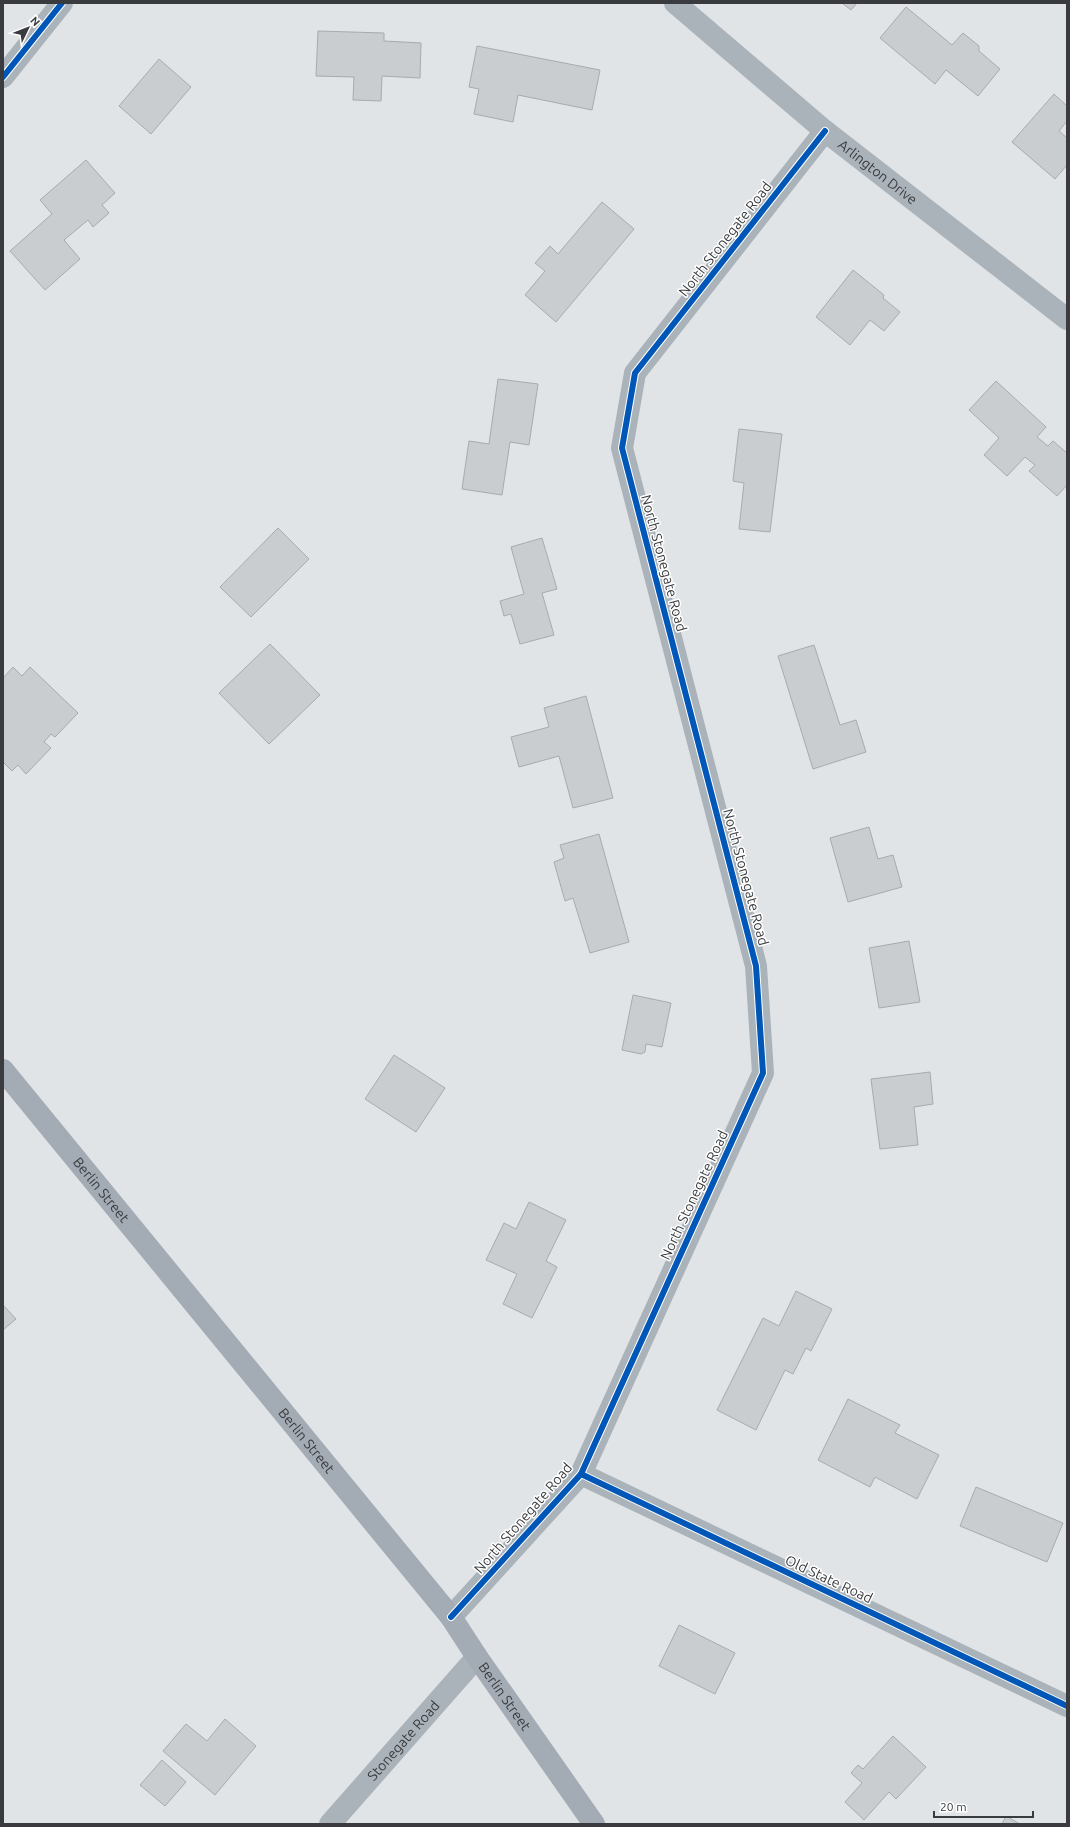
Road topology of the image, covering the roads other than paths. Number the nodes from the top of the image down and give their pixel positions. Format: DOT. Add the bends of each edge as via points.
graph roads {
  1 [pos="62,3"];
  2 [pos="675,3"];
  3 [pos="3,77"];
  4 [pos="825,131"];
  5 [pos="1067,319"];
  6 [pos="3,1070"];
  7 [pos="580,1474"];
  8 [pos="451,1618"];
  9 [pos="477,1657"];
  10 [pos="1067,1706"];
  11 [pos="330,1824"];
  12 [pos="594,1824"];
  1 -- 3 [label="street"];
  2 -- 4 [label="street, Arlington Drive"];
  4 -- 5 [label="street, Arlington Drive"];
  4 -- 7 [label="street, North Stonegate Road" via="635,373 622,448 756,966 763,1073"];
  6 -- 8 [label="main road, Berlin Street"];
  7 -- 8 [label="street, North Stonegate Road"];
  7 -- 10 [label="street, Old State Road"];
  8 -- 9 [label="main road, Berlin Street"];
  9 -- 11 [label="street, Stonegate Road"];
  9 -- 12 [label="main road, Berlin Street"];
}
